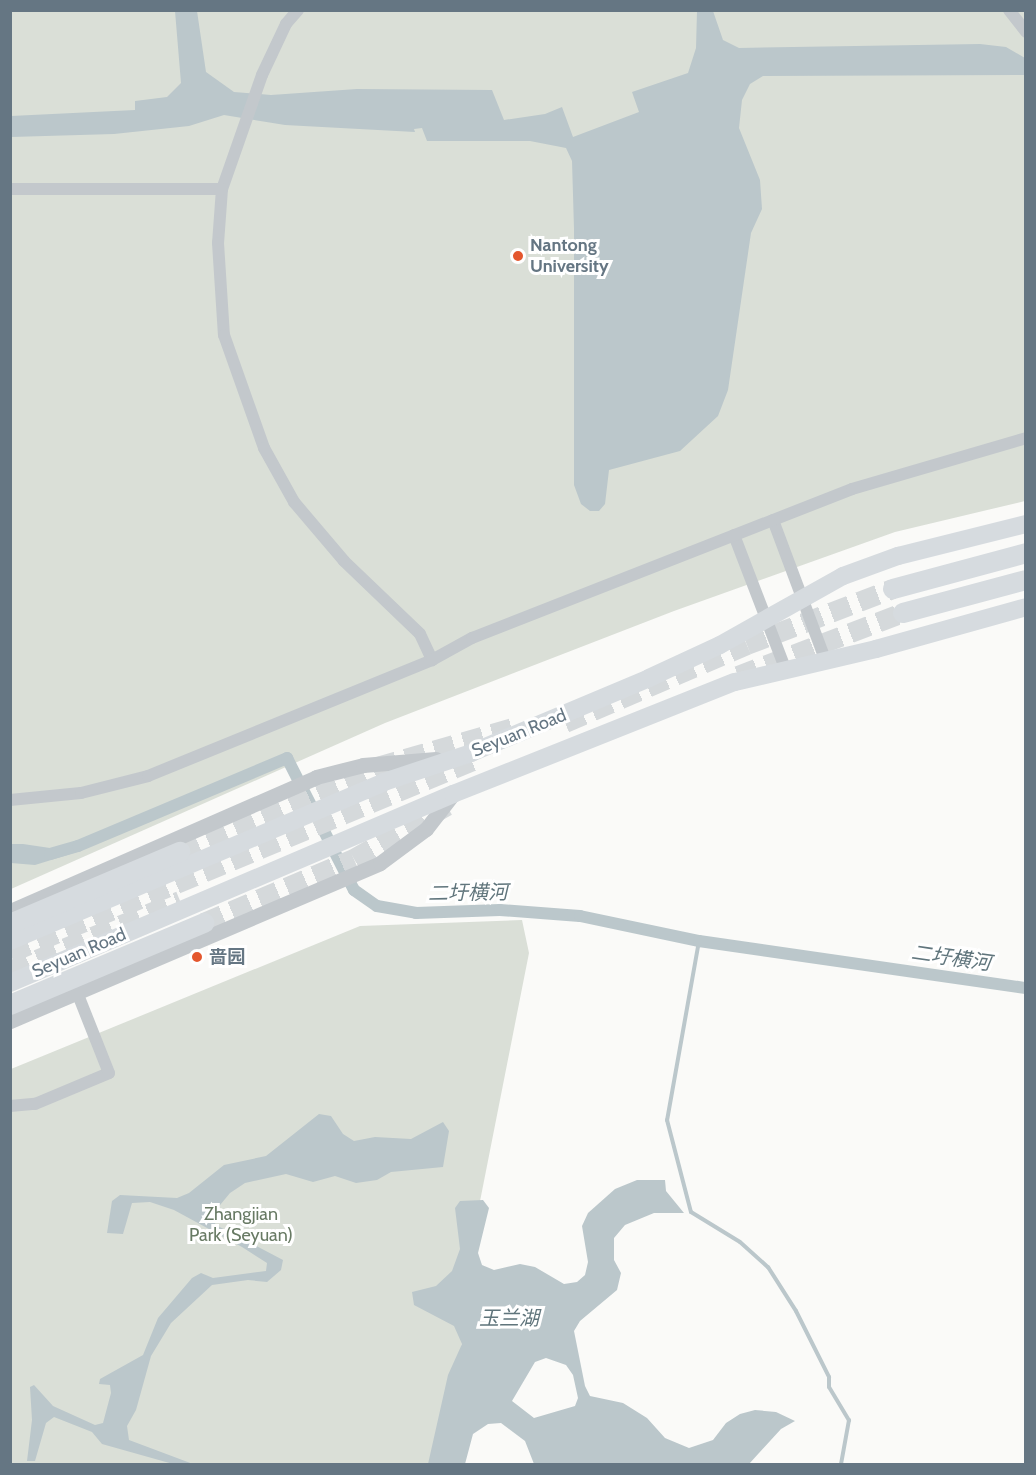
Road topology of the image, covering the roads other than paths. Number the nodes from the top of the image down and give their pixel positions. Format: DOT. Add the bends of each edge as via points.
graph roads {
  1 [pos="298,10"];
  2 [pos="1009,10"];
  3 [pos="1026,32"];
  4 [pos="10,189"];
  5 [pos="222,189"];
  6 [pos="1026,438"];
  7 [pos="772,520"];
  8 [pos="1026,524"];
  9 [pos="734,536"];
  10 [pos="1026,553"];
  11 [pos="1026,580"];
  12 [pos="893,589"];
  13 [pos="801,598"];
  14 [pos="1026,607"];
  15 [pos="903,613"];
  16 [pos="767,619"];
  17 [pos="825,659"];
  18 [pos="432,660"];
  19 [pos="785,668"];
  20 [pos="471,753"];
  21 [pos="453,794"];
  22 [pos="10,800"];
  23 [pos="180,852"];
  24 [pos="10,911"];
  25 [pos="204,922"];
  26 [pos="10,924"];
  27 [pos="10,941"];
  28 [pos="10,983"];
  29 [pos="77,992"];
  30 [pos="10,1005"];
  31 [pos="10,1021"];
  32 [pos="10,1106"];
  1 -- 5 [label="street" via="286,24 256,92"];
  2 -- 3 [label="street"];
  4 -- 5 [label="street"];
  5 -- 18 [label="street" via="218,243 224,335 264,448 294,502 344,561 420,634"];
  6 -- 7 [label="street" via="903,472"];
  7 -- 9 [label="street"];
  7 -- 13 [label="street"];
  8 -- 13 [label="main road, Seyuan Road" via="898,556 843,576"];
  9 -- 16 [label="street"];
  9 -- 18 [label="street" via="472,638"];
  10 -- 12 [label="highway"];
  11 -- 15 [label="highway"];
  13 -- 16 [label="main road, Seyuan Road"];
  13 -- 17 [label="street"];
  14 -- 17 [label="main road, Seyuan Road"];
  16 -- 19 [label="street"];
  16 -- 20 [label="main road, Seyuan Road" via="649,678"];
  17 -- 19 [label="main road, Seyuan Road"];
  18 -- 22 [label="street" via="147,776 81,793"];
  19 -- 21 [label="main road, Seyuan Road" via="735,682"];
  20 -- 24 [label="street" via="363,765 316,777"];
  20 -- 27 [label="main road, Seyuan Road" via="384,782"];
  21 -- 28 [label="main road, Seyuan Road"];
  21 -- 29 [label="street" via="426,829 380,862"];
  23 -- 26 [label="highway"];
  25 -- 30 [label="highway"];
  29 -- 31 [label="street"];
  29 -- 32 [label="street" via="109,1073 35,1104"];
}
